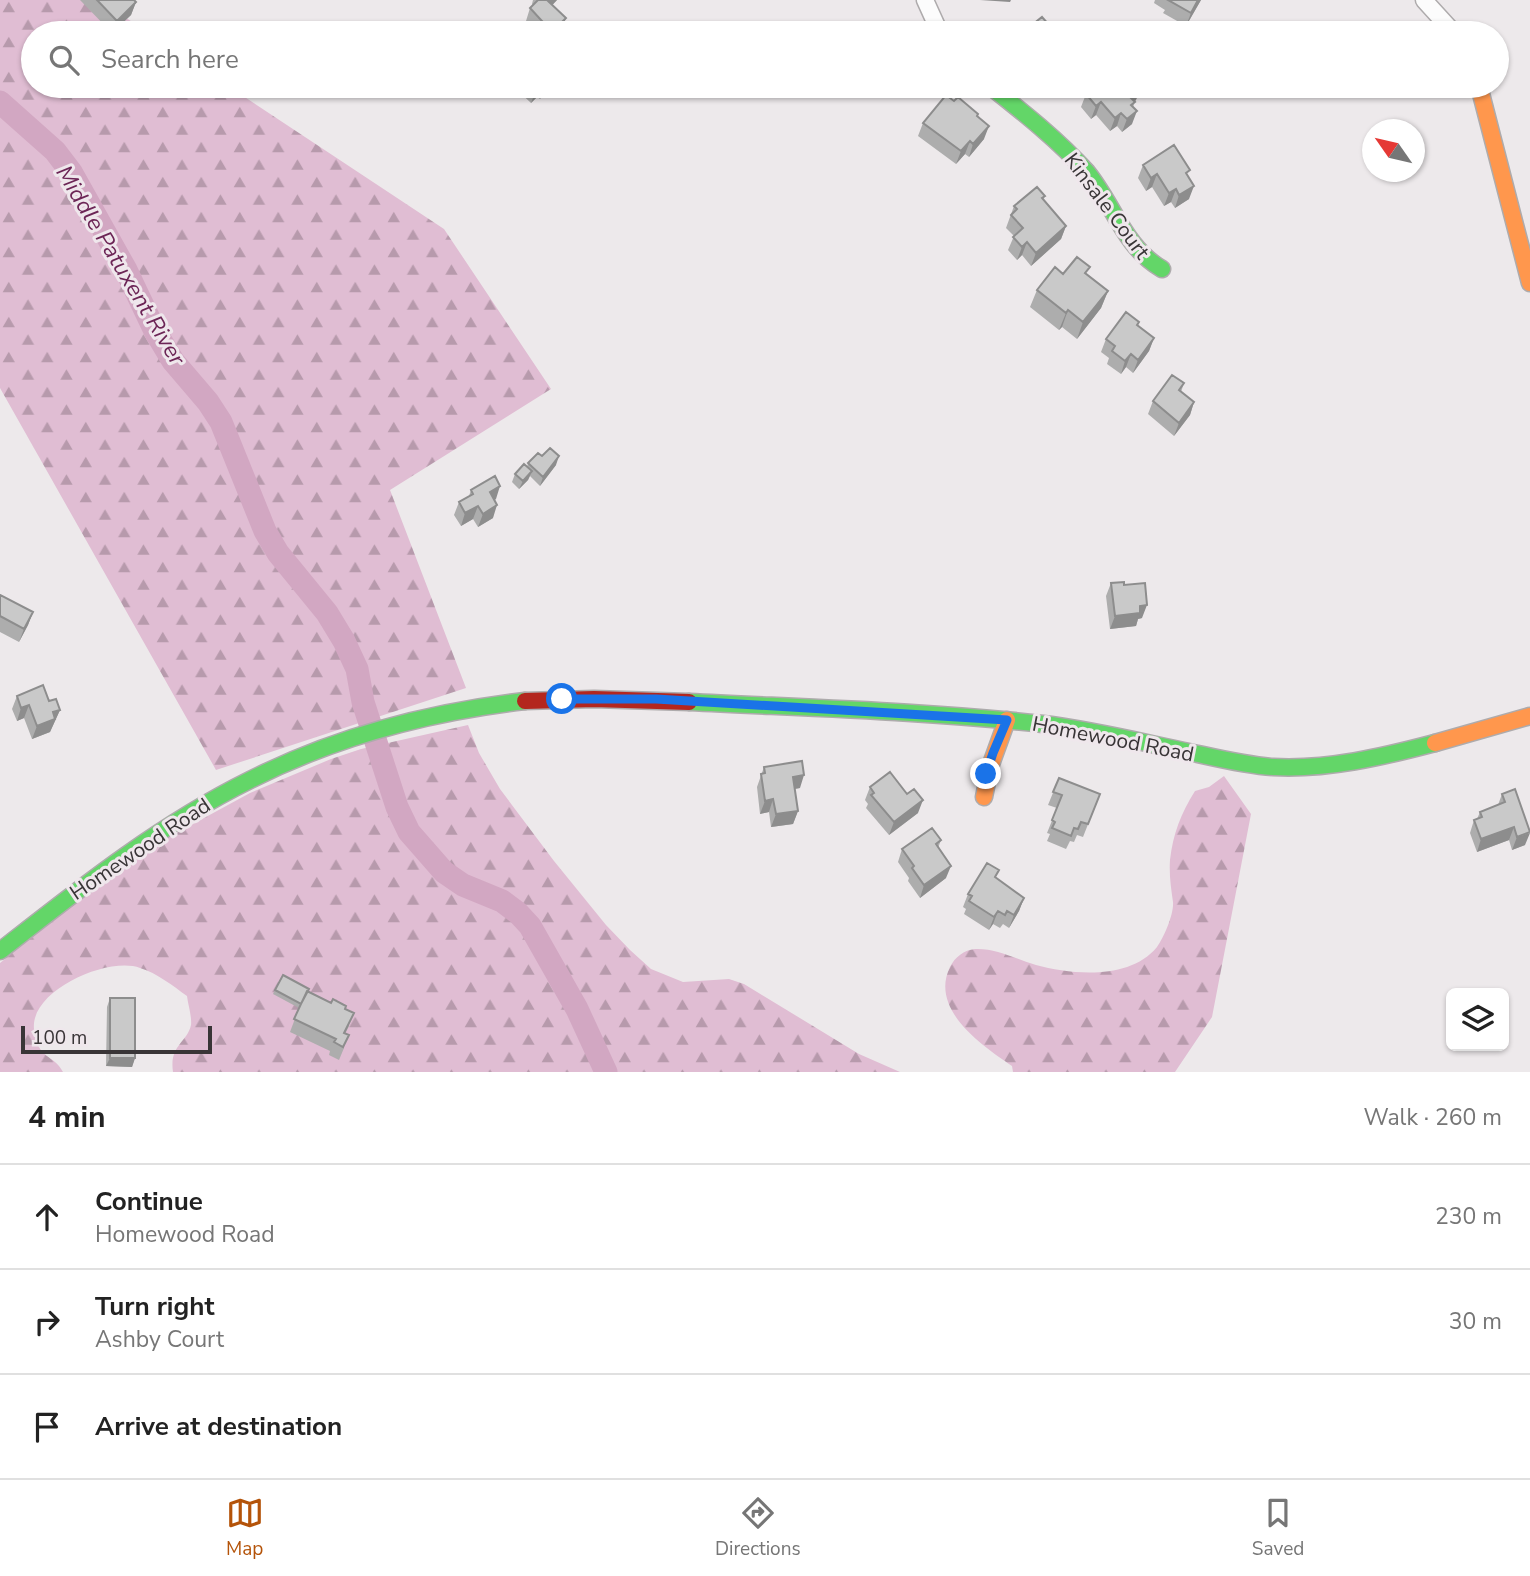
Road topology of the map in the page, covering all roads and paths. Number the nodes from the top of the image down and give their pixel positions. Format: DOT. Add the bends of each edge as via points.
graph roads {
  1 [pos="925,0"];
  2 [pos="1424,0"];
  3 [pos="935,21"];
  4 [pos="1443,21"];
  5 [pos="1005,98"];
  6 [pos="1482,98"];
  7 [pos="1162,269"];
  8 [pos="1530,284"];
  9 [pos="1530,716"];
  10 [pos="1007,720"];
  11 [pos="984,796"];
  12 [pos="0,951"];
  1 -- 3 [label="street"];
  2 -- 4 [label="street"];
  5 -- 7 [label="street, Kinsale Court" via="1082,168 1109,203 1136,253"];
  6 -- 8 [label="street"];
  9 -- 10 [label="street, Homewood Road" via="1384,756 1283,767"];
  10 -- 11 [label="street" via="986,774"];
  10 -- 12 [label="street, Homewood Road" via="656,699 562,699 482,707 396,726 291,760 199,806 154,834"];
}
